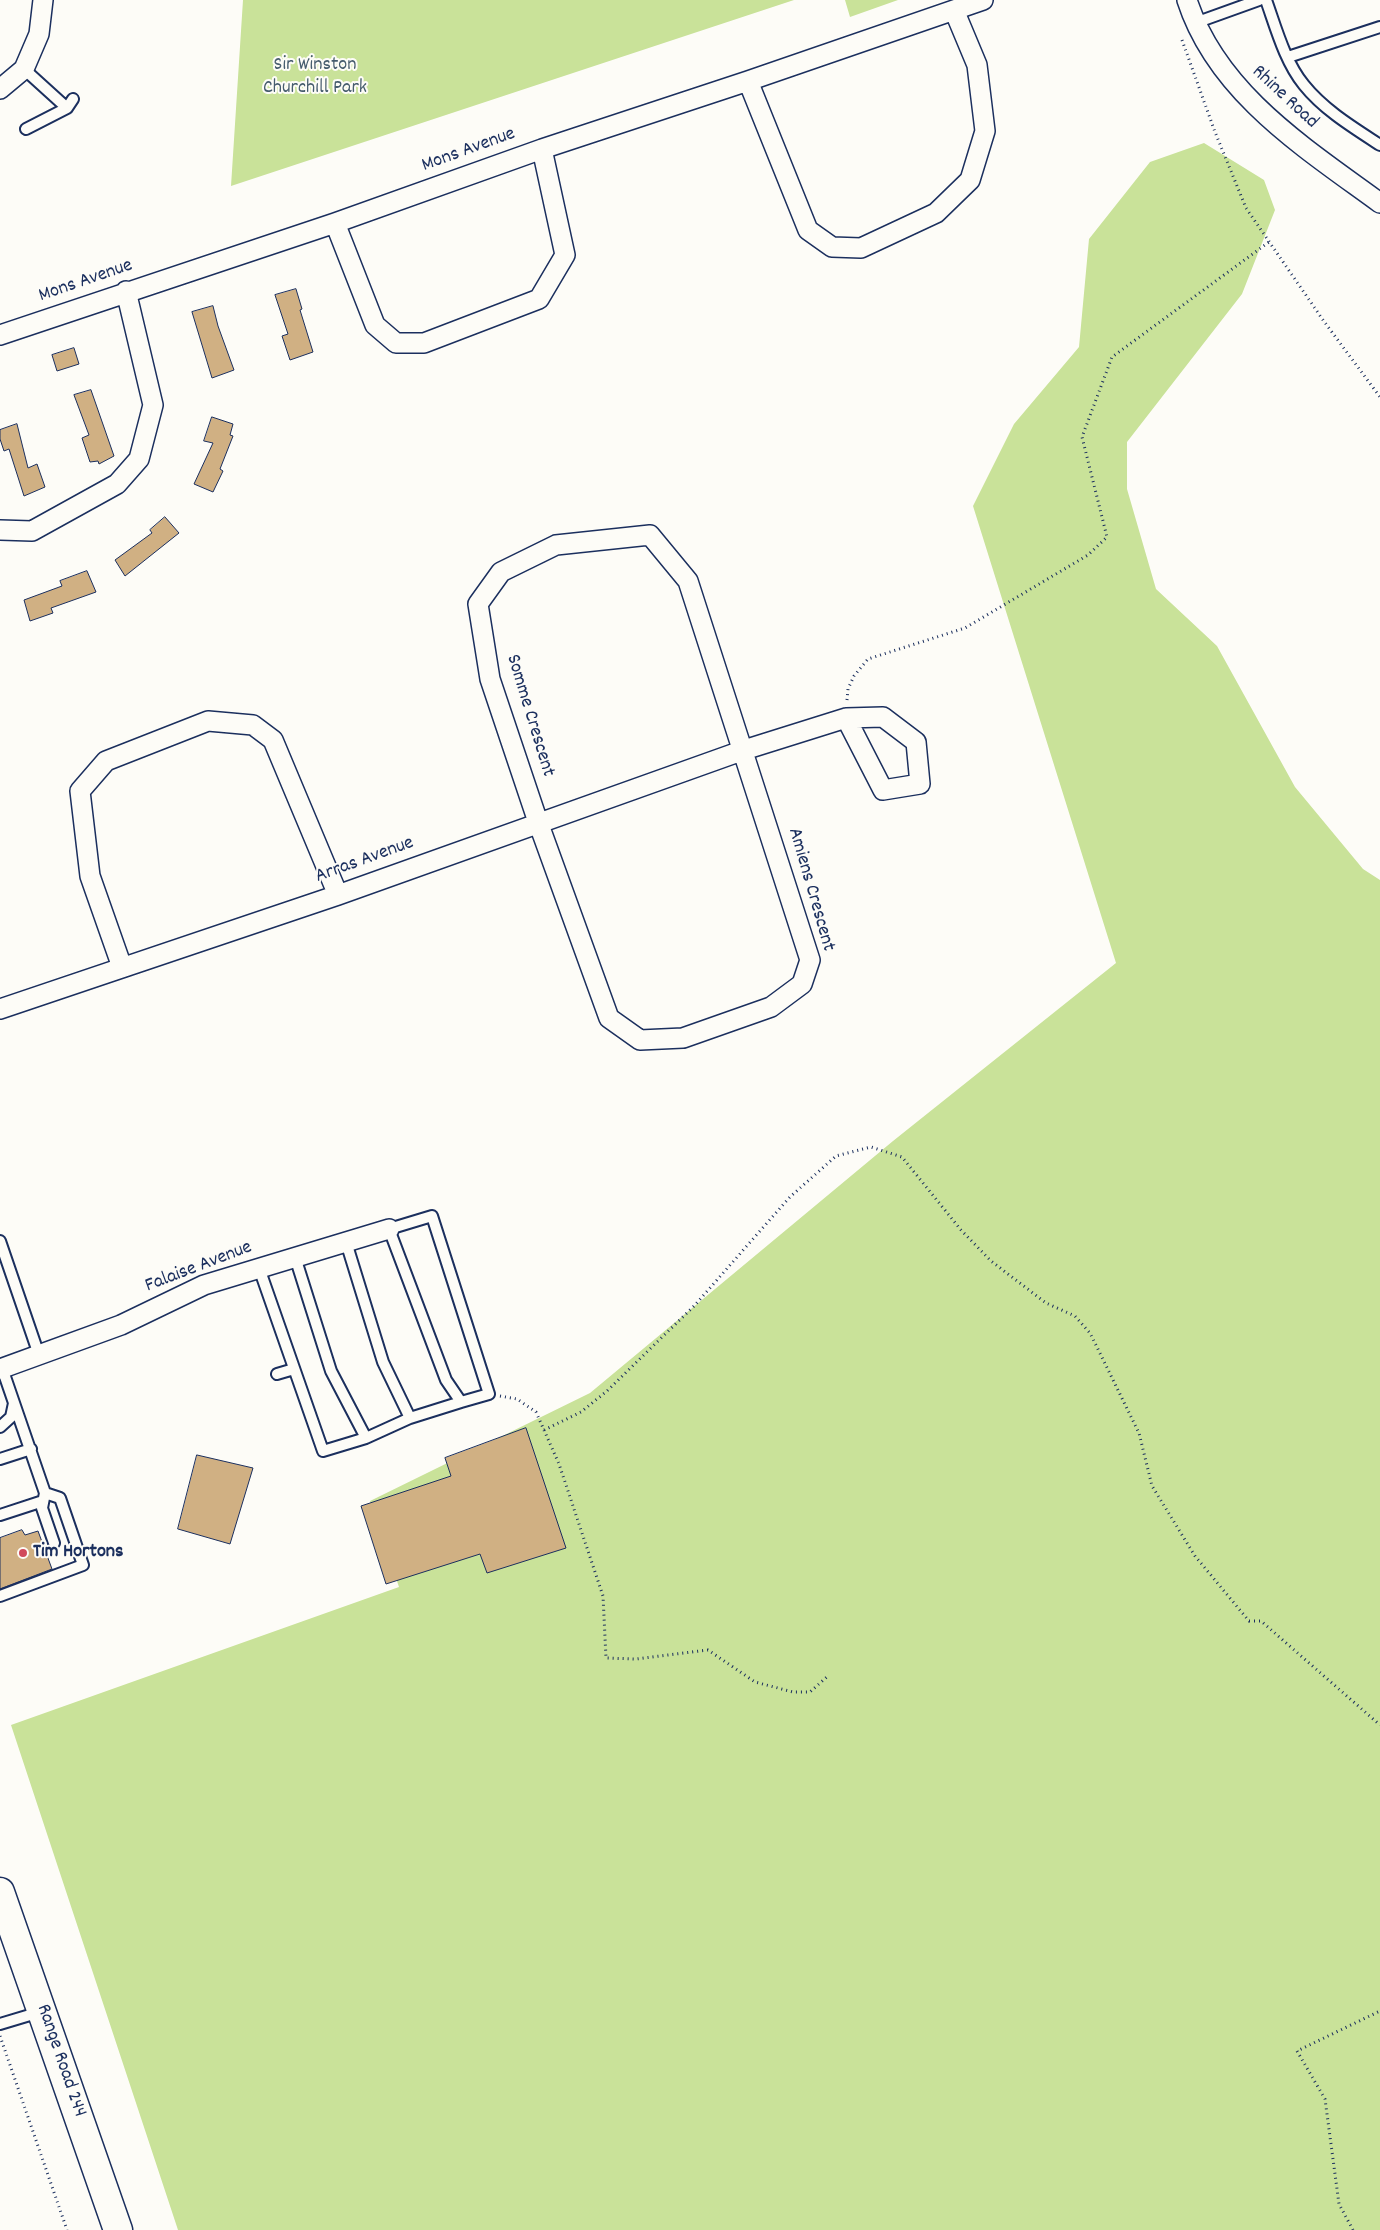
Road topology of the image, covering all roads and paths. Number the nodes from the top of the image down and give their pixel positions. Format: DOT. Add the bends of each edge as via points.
graph roads {
  1 [pos="43,0"];
  2 [pos="983,0"];
  3 [pos="1187,0"];
  4 [pos="1259,0"];
  5 [pos="1266,0"];
  6 [pos="954,10"];
  7 [pos="1380,27"];
  8 [pos="1188,29"];
  9 [pos="1288,57"];
  10 [pos="24,70"];
  11 [pos="748,81"];
  12 [pos="0,89"];
  13 [pos="26,129"];
  14 [pos="1380,145"];
  15 [pos="542,149"];
  16 [pos="1380,202"];
  17 [pos="335,223"];
  18 [pos="1269,242"];
  19 [pos="126,291"];
  20 [pos="0,335"];
  21 [pos="1380,397"];
  22 [pos="0,530"];
  23 [pos="846,718"];
  24 [pos="744,750"];
  25 [pos="538,822"];
  26 [pos="338,895"];
  27 [pos="122,967"];
  28 [pos="0,1009"];
  29 [pos="389,1229"];
  30 [pos="0,1241"];
  31 [pos="346,1242"];
  32 [pos="295,1257"];
  33 [pos="259,1268"];
  34 [pos="39,1355"];
  35 [pos="1,1368"];
  36 [pos="294,1369"];
  37 [pos="278,1374"];
  38 [pos="489,1394"];
  39 [pos="14,1402"];
  40 [pos="461,1402"];
  41 [pos="410,1418"];
  42 [pos="0,1427"];
  43 [pos="544,1430"];
  44 [pos="366,1438"];
  45 [pos="31,1449"];
  46 [pos="0,1459"];
  47 [pos="44,1497"];
  48 [pos="0,1515"];
  49 [pos="54,1543"];
  50 [pos="0,1596"];
  51 [pos="829,1675"];
  52 [pos="1380,1725"];
  53 [pos="0,1892"];
  54 [pos="43,2011"];
  55 [pos="1380,2011"];
  56 [pos="0,2024"];
  57 [pos="0,2035"];
  58 [pos="67,2230"];
  59 [pos="118,2230"];
  60 [pos="1353,2230"];
  1 -- 10 [label="street" via="39,34"];
  2 -- 6 [label="street, Mons Avenue"];
  3 -- 8 [label="street, Rhine Road"];
  4 -- 8 [label="lane"];
  5 -- 9 [label="lane"];
  6 -- 11 [label="street, Mons Avenue"];
  6 -- 11 [label="street" via="977,65 985,131 970,180 936,213 861,248 832,247 808,230"];
  7 -- 9 [label="lane"];
  8 -- 16 [label="street, Rhine Road" via="1210,51 1238,89 1294,140"];
  8 -- 18 [label="path" via="1214,132 1246,208"];
  9 -- 14 [label="lane" via="1304,85 1341,119"];
  10 -- 12 [label="street"];
  10 -- 13 [label="lane" via="70,103"];
  11 -- 15 [label="street, Mons Avenue"];
  15 -- 17 [label="street, Mons Avenue"];
  15 -- 17 [label="street" via="565,255 539,299 424,343 396,343 375,325"];
  17 -- 19 [label="street, Mons Avenue"];
  18 -- 21 [label="path"];
  18 -- 23 [label="path" via="1112,357 1082,437 1107,537 1088,555 964,628 868,659 848,689"];
  19 -- 20 [label="street, Mons Avenue"];
  19 -- 22 [label="street" via="153,405 139,459 117,484 32,531"];
  23 -- 23 [label="street, Arras Avenue" via="882,790 920,784 916,742 884,717"];
  23 -- 24 [label="street, Arras Avenue"];
  24 -- 25 [label="street, Arras Avenue"];
  24 -- 25 [label="street, Somme Crescent" via="688,581 650,535 556,545 501,572 478,604 490,679"];
  24 -- 25 [label="street, Amiens Crescent" via="810,960 802,984 771,1007 692,1035 640,1040 609,1018"];
  25 -- 26 [label="street, Arras Avenue"];
  26 -- 27 [label="street, Arras Avenue"];
  26 -- 27 [label="street" via="273,740 253,725 208,721 106,761 80,791 90,876"];
  27 -- 28 [label="street, Arras Avenue"];
  29 -- 31 [label="street, Falaise Avenue"];
  29 -- 38 [label="lane" via="432,1216"];
  29 -- 40 [label="lane" via="446,1380"];
  30 -- 34 [label="lane"];
  31 -- 32 [label="street, Falaise Avenue"];
  31 -- 41 [label="lane" via="383,1362"];
  32 -- 33 [label="street, Falaise Avenue"];
  32 -- 44 [label="lane" via="331,1372"];
  33 -- 34 [label="street, Falaise Avenue" via="204,1285 121,1325"];
  33 -- 36 [label="lane"];
  34 -- 35 [label="street, Falaise Avenue"];
  35 -- 39 [label="lane"];
  36 -- 37 [label="lane"];
  36 -- 44 [label="lane" via="323,1451"];
  38 -- 40 [label="lane"];
  38 -- 43 [label="path" via="517,1399 536,1412"];
  39 -- 42 [label="lane" via="11,1417"];
  39 -- 45 [label="lane"];
  40 -- 41 [label="lane"];
  41 -- 44 [label="lane"];
  43 -- 51 [label="path" via="559,1464 603,1596 606,1658 636,1659 708,1650 755,1682 793,1692 810,1692"];
  43 -- 52 [label="path" via="580,1412 608,1391 694,1306 790,1197 836,1156 871,1147 902,1157 990,1261 1046,1303 1075,1316 1090,1333 1139,1433 1152,1486 1194,1556 1249,1621 1261,1621"];
  45 -- 46 [label="lane"];
  45 -- 47 [label="lane"];
  47 -- 48 [label="lane"];
  47 -- 49 [label="lane" via="42,1508"];
  47 -- 50 [label="lane" via="60,1498 82,1566"];
  53 -- 54 [label="street, Range Road 244"];
  54 -- 56 [label="lane"];
  54 -- 59 [label="street, Range Road 244"];
  55 -- 60 [label="path" via="1297,2051 1326,2099 1338,2204"];
  57 -- 58 [label="path"];
}
